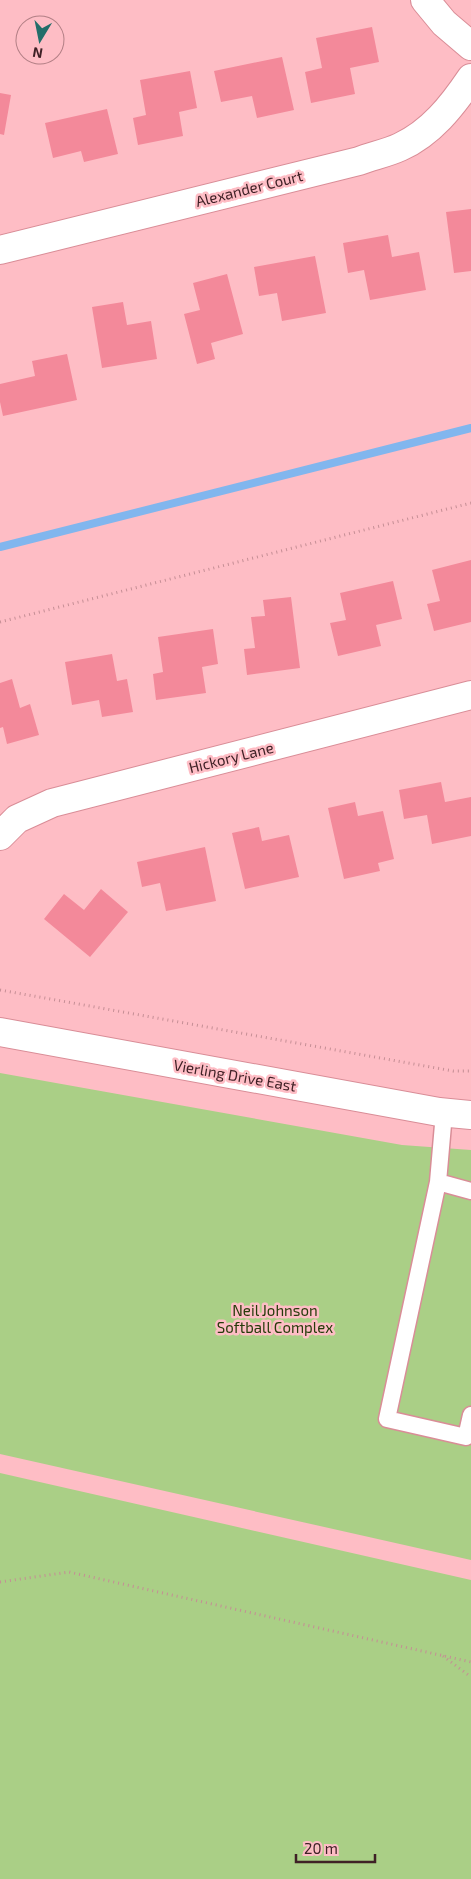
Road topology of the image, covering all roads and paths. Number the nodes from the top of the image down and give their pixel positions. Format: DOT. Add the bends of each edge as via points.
graph roads {
  1 [pos="425,0"];
  2 [pos="471,46"];
  3 [pos="471,78"];
  4 [pos="0,250"];
  5 [pos="471,503"];
  6 [pos="0,622"];
  7 [pos="471,695"];
  8 [pos="0,836"];
  9 [pos="0,990"];
  10 [pos="0,1032"];
  11 [pos="471,1071"];
  12 [pos="444,1113"];
  13 [pos="471,1115"];
  14 [pos="438,1182"];
  15 [pos="471,1191"];
  16 [pos="471,1415"];
  17 [pos="0,1582"];
  18 [pos="440,1655"];
  19 [pos="471,1662"];
  20 [pos="471,1677"];
  1 -- 2 [label="street" via="444,23"];
  3 -- 4 [label="street, Alexander Court" via="456,101 430,128 400,147 359,161"];
  5 -- 6 [label="path"];
  7 -- 8 [label="street, Hickory Lane" via="52,803 17,819"];
  9 -- 11 [label="path" via="453,1071"];
  10 -- 12 [label="street, Vierling Drive East"];
  12 -- 13 [label="street, Vierling Drive East"];
  12 -- 14 [label="lane"];
  14 -- 15 [label="lane"];
  14 -- 16 [label="lane" via="387,1420 466,1438"];
  17 -- 18 [label="path" via="69,1572"];
  18 -- 19 [label="path"];
  18 -- 20 [label="path"];
}
